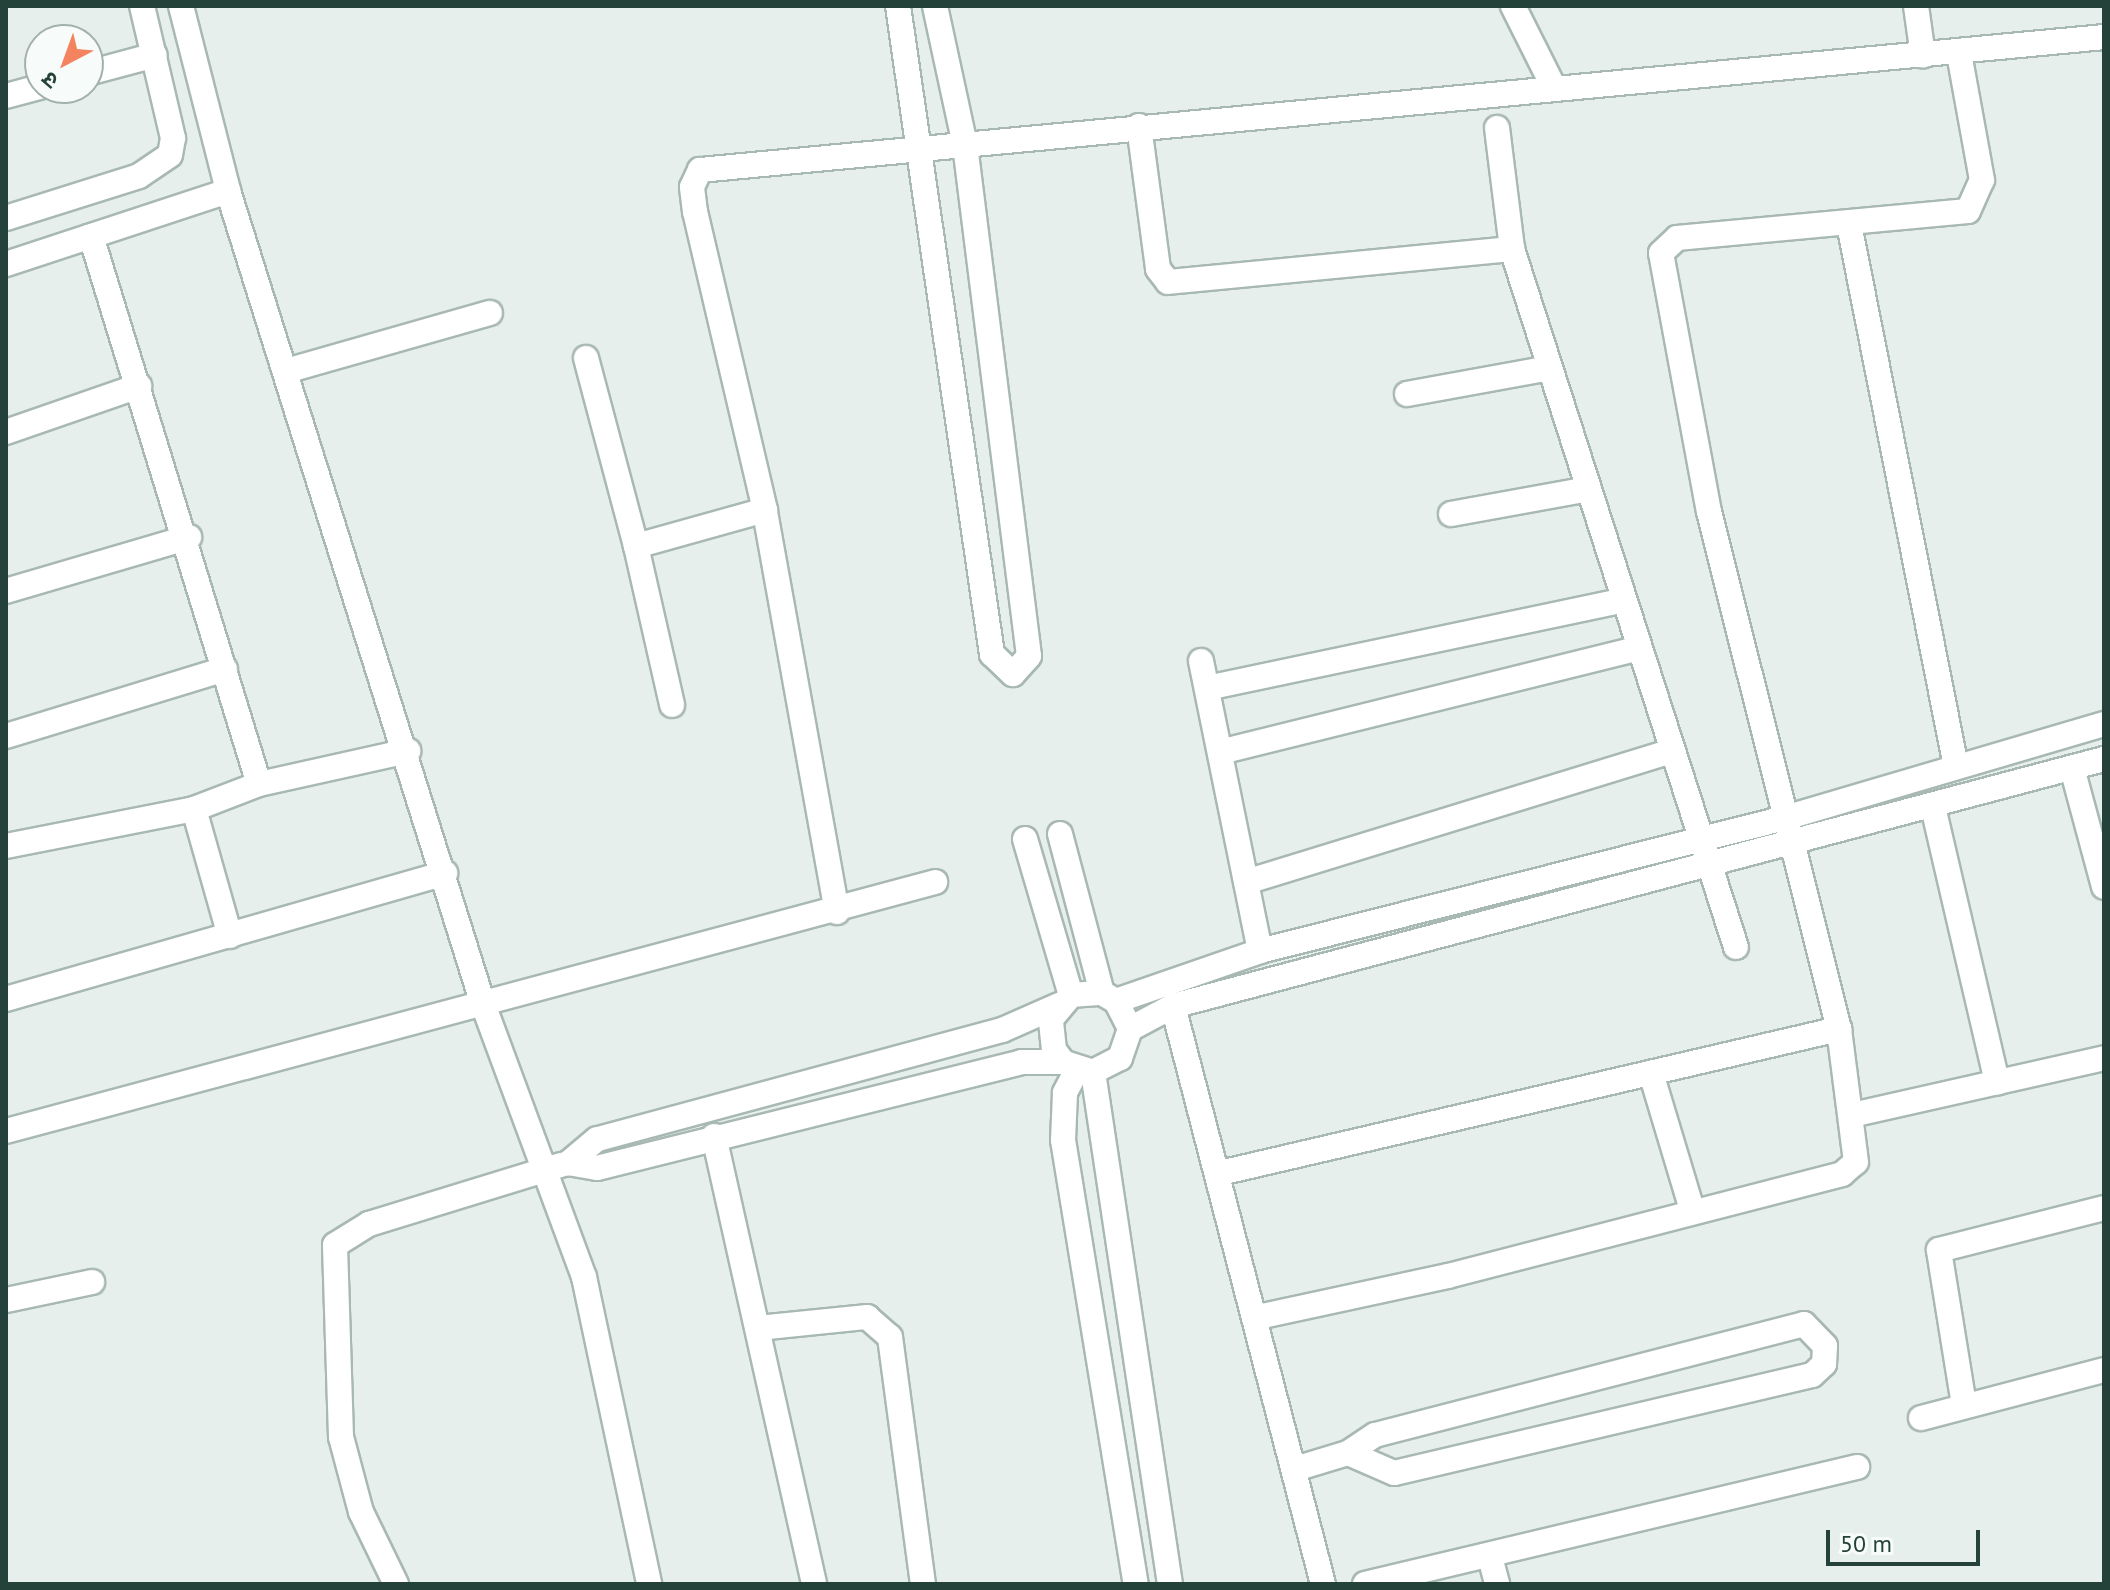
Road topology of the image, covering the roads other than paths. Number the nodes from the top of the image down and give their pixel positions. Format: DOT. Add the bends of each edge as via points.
graph roads {
  1 [pos="142,6"];
  2 [pos="181,6"];
  3 [pos="898,6"];
  4 [pos="935,6"];
  5 [pos="1513,6"];
  6 [pos="1916,6"];
  7 [pos="2104,37"];
  8 [pos="1959,54"];
  9 [pos="155,55"];
  10 [pos="1923,56"];
  11 [pos="104,69"];
  12 [pos="1554,88"];
  13 [pos="1139,126"];
  14 [pos="1497,128"];
  15 [pos="965,145"];
  16 [pos="922,150"];
  17 [pos="228,191"];
  18 [pos="6,218"];
  19 [pos="1849,224"];
  20 [pos="91,236"];
  21 [pos="1512,249"];
  22 [pos="6,264"];
  23 [pos="490,313"];
  24 [pos="586,358"];
  25 [pos="1550,368"];
  26 [pos="286,371"];
  27 [pos="139,386"];
  28 [pos="1407,394"];
  29 [pos="6,432"];
  30 [pos="1589,489"];
  31 [pos="765,510"];
  32 [pos="1451,514"];
  33 [pos="189,537"];
  34 [pos="636,546"];
  35 [pos="6,591"];
  36 [pos="1624,600"];
  37 [pos="1639,648"];
  38 [pos="1201,661"];
  39 [pos="225,669"];
  40 [pos="1207,688"];
  41 [pos="672,705"];
  42 [pos="2104,724"];
  43 [pos="6,736"];
  44 [pos="408,751"];
  45 [pos="1671,751"];
  46 [pos="1220,752"];
  47 [pos="2104,759"];
  48 [pos="1956,767"];
  49 [pos="2072,768"];
  50 [pos="259,784"];
  51 [pos="1933,807"];
  52 [pos="194,809"];
  53 [pos="1781,819"];
  54 [pos="1060,834"];
  55 [pos="1699,838"];
  56 [pos="1025,839"];
  57 [pos="6,846"];
  58 [pos="1788,847"];
  59 [pos="1712,868"];
  60 [pos="445,873"];
  61 [pos="935,882"];
  62 [pos="1246,882"];
  63 [pos="2104,887"];
  64 [pos="837,912"];
  65 [pos="230,936"];
  66 [pos="1736,947"];
  67 [pos="1260,951"];
  68 [pos="1109,997"];
  69 [pos="6,999"];
  70 [pos="1065,1000"];
  71 [pos="483,1004"];
  72 [pos="1173,1006"];
  73 [pos="1130,1029"];
  74 [pos="1839,1029"];
  75 [pos="2104,1058"];
  76 [pos="1078,1068"];
  77 [pos="1651,1073"];
  78 [pos="1997,1083"];
  79 [pos="1852,1115"];
  80 [pos="6,1131"];
  81 [pos="714,1136"];
  82 [pos="558,1166"];
  83 [pos="1220,1173"];
  84 [pos="2104,1208"];
  85 [pos="1692,1210"];
  86 [pos="92,1282"];
  87 [pos="6,1300"];
  88 [pos="1258,1317"];
  89 [pos="758,1328"];
  90 [pos="2104,1370"];
  91 [pos="1964,1405"];
  92 [pos="1921,1418"];
  93 [pos="1348,1453"];
  94 [pos="1857,1467"];
  95 [pos="1295,1469"];
  96 [pos="1490,1557"];
  97 [pos="396,1584"];
  98 [pos="649,1584"];
  99 [pos="814,1584"];
  100 [pos="923,1584"];
  101 [pos="1136,1584"];
  102 [pos="1170,1584"];
  103 [pos="1323,1584"];
  104 [pos="1365,1584"];
  105 [pos="1497,1584"];
  1 -- 9 [label="street"];
  2 -- 17 [label="street"];
  3 -- 16 [label="street"];
  4 -- 15 [label="street"];
  5 -- 12 [label="street"];
  6 -- 10 [label="street"];
  7 -- 8 [label="street"];
  8 -- 10 [label="street"];
  8 -- 19 [label="street" via="1982,180 1977,204 1958,213"];
  9 -- 11 [label="street"];
  9 -- 18 [label="street" via="170,155 139,176"];
  10 -- 12 [label="street"];
  12 -- 13 [label="street"];
  13 -- 15 [label="street"];
  13 -- 21 [label="street" via="1158,269 1168,282"];
  14 -- 21 [label="street"];
  15 -- 16 [label="street"];
  15 -- 16 [label="street" via="1029,656 1013,674 992,654"];
  16 -- 31 [label="street" via="716,165 700,170 692,187"];
  17 -- 20 [label="street"];
  17 -- 26 [label="street"];
  19 -- 48 [label="street"];
  19 -- 53 [label="street" via="1677,238 1661,253 1709,512"];
  20 -- 22 [label="street"];
  20 -- 27 [label="street"];
  21 -- 25 [label="street"];
  23 -- 26 [label="street"];
  24 -- 34 [label="street"];
  25 -- 28 [label="street"];
  25 -- 30 [label="street"];
  26 -- 44 [label="street"];
  27 -- 29 [label="street"];
  27 -- 33 [label="street"];
  30 -- 32 [label="street"];
  30 -- 36 [label="street"];
  31 -- 34 [label="street"];
  31 -- 64 [label="street"];
  33 -- 35 [label="street"];
  33 -- 39 [label="street"];
  34 -- 41 [label="street"];
  36 -- 37 [label="street"];
  36 -- 40 [label="street"];
  37 -- 45 [label="street"];
  37 -- 46 [label="street"];
  38 -- 40 [label="street"];
  39 -- 43 [label="street"];
  39 -- 50 [label="street"];
  40 -- 46 [label="street"];
  42 -- 48 [label="street"];
  44 -- 50 [label="street"];
  44 -- 60 [label="street"];
  45 -- 55 [label="street"];
  45 -- 62 [label="street"];
  46 -- 62 [label="street"];
  47 -- 49 [label="street"];
  48 -- 53 [label="street"];
  49 -- 51 [label="street"];
  49 -- 63 [label="street"];
  50 -- 52 [label="street"];
  51 -- 58 [label="street"];
  51 -- 78 [label="street"];
  52 -- 57 [label="street"];
  52 -- 65 [label="street"];
  53 -- 55 [label="street"];
  53 -- 58 [label="street"];
  54 -- 68 [label="street"];
  55 -- 59 [label="street"];
  55 -- 67 [label="street"];
  56 -- 70 [label="street"];
  58 -- 59 [label="street"];
  58 -- 74 [label="street"];
  59 -- 66 [label="street"];
  59 -- 72 [label="street"];
  60 -- 65 [label="street"];
  60 -- 71 [label="street"];
  61 -- 64 [label="street"];
  62 -- 67 [label="street"];
  64 -- 71 [label="street"];
  65 -- 69 [label="street"];
  67 -- 68 [label="street"];
  68 -- 70 [label="street"];
  68 -- 73 [label="street"];
  70 -- 76 [label="street" via="1049,1034"];
  70 -- 82 [label="street" via="1002,1030 597,1139"];
  71 -- 80 [label="street"];
  71 -- 82 [label="street"];
  72 -- 73 [label="street"];
  72 -- 83 [label="street"];
  73 -- 76 [label="street" via="1120,1058"];
  74 -- 77 [label="street"];
  74 -- 79 [label="street"];
  75 -- 78 [label="street"];
  76 -- 81 [label="street" via="1021,1062"];
  76 -- 101 [label="street" via="1065,1093 1063,1140"];
  76 -- 102 [label="street"];
  77 -- 83 [label="street"];
  77 -- 85 [label="street"];
  78 -- 79 [label="street"];
  79 -- 85 [label="street" via="1858,1152 1851,1169"];
  81 -- 82 [label="street" via="597,1168"];
  81 -- 89 [label="street"];
  82 -- 97 [label="street" via="369,1224 335,1245 341,1437 361,1512"];
  82 -- 98 [label="street"];
  83 -- 88 [label="street"];
  84 -- 91 [label="street" via="1939,1250"];
  85 -- 88 [label="street" via="1448,1276"];
  86 -- 87 [label="street"];
  88 -- 95 [label="street"];
  89 -- 99 [label="street"];
  89 -- 100 [label="street" via="867,1317 890,1337"];
  90 -- 91 [label="street"];
  91 -- 92 [label="street"];
  93 -- 93 [label="street" via="1375,1435 1804,1324 1825,1346 1824,1364 1812,1375 1394,1473"];
  93 -- 95 [label="street"];
  94 -- 96 [label="street"];
  95 -- 103 [label="street"];
  96 -- 104 [label="street"];
  96 -- 105 [label="street"];
}
